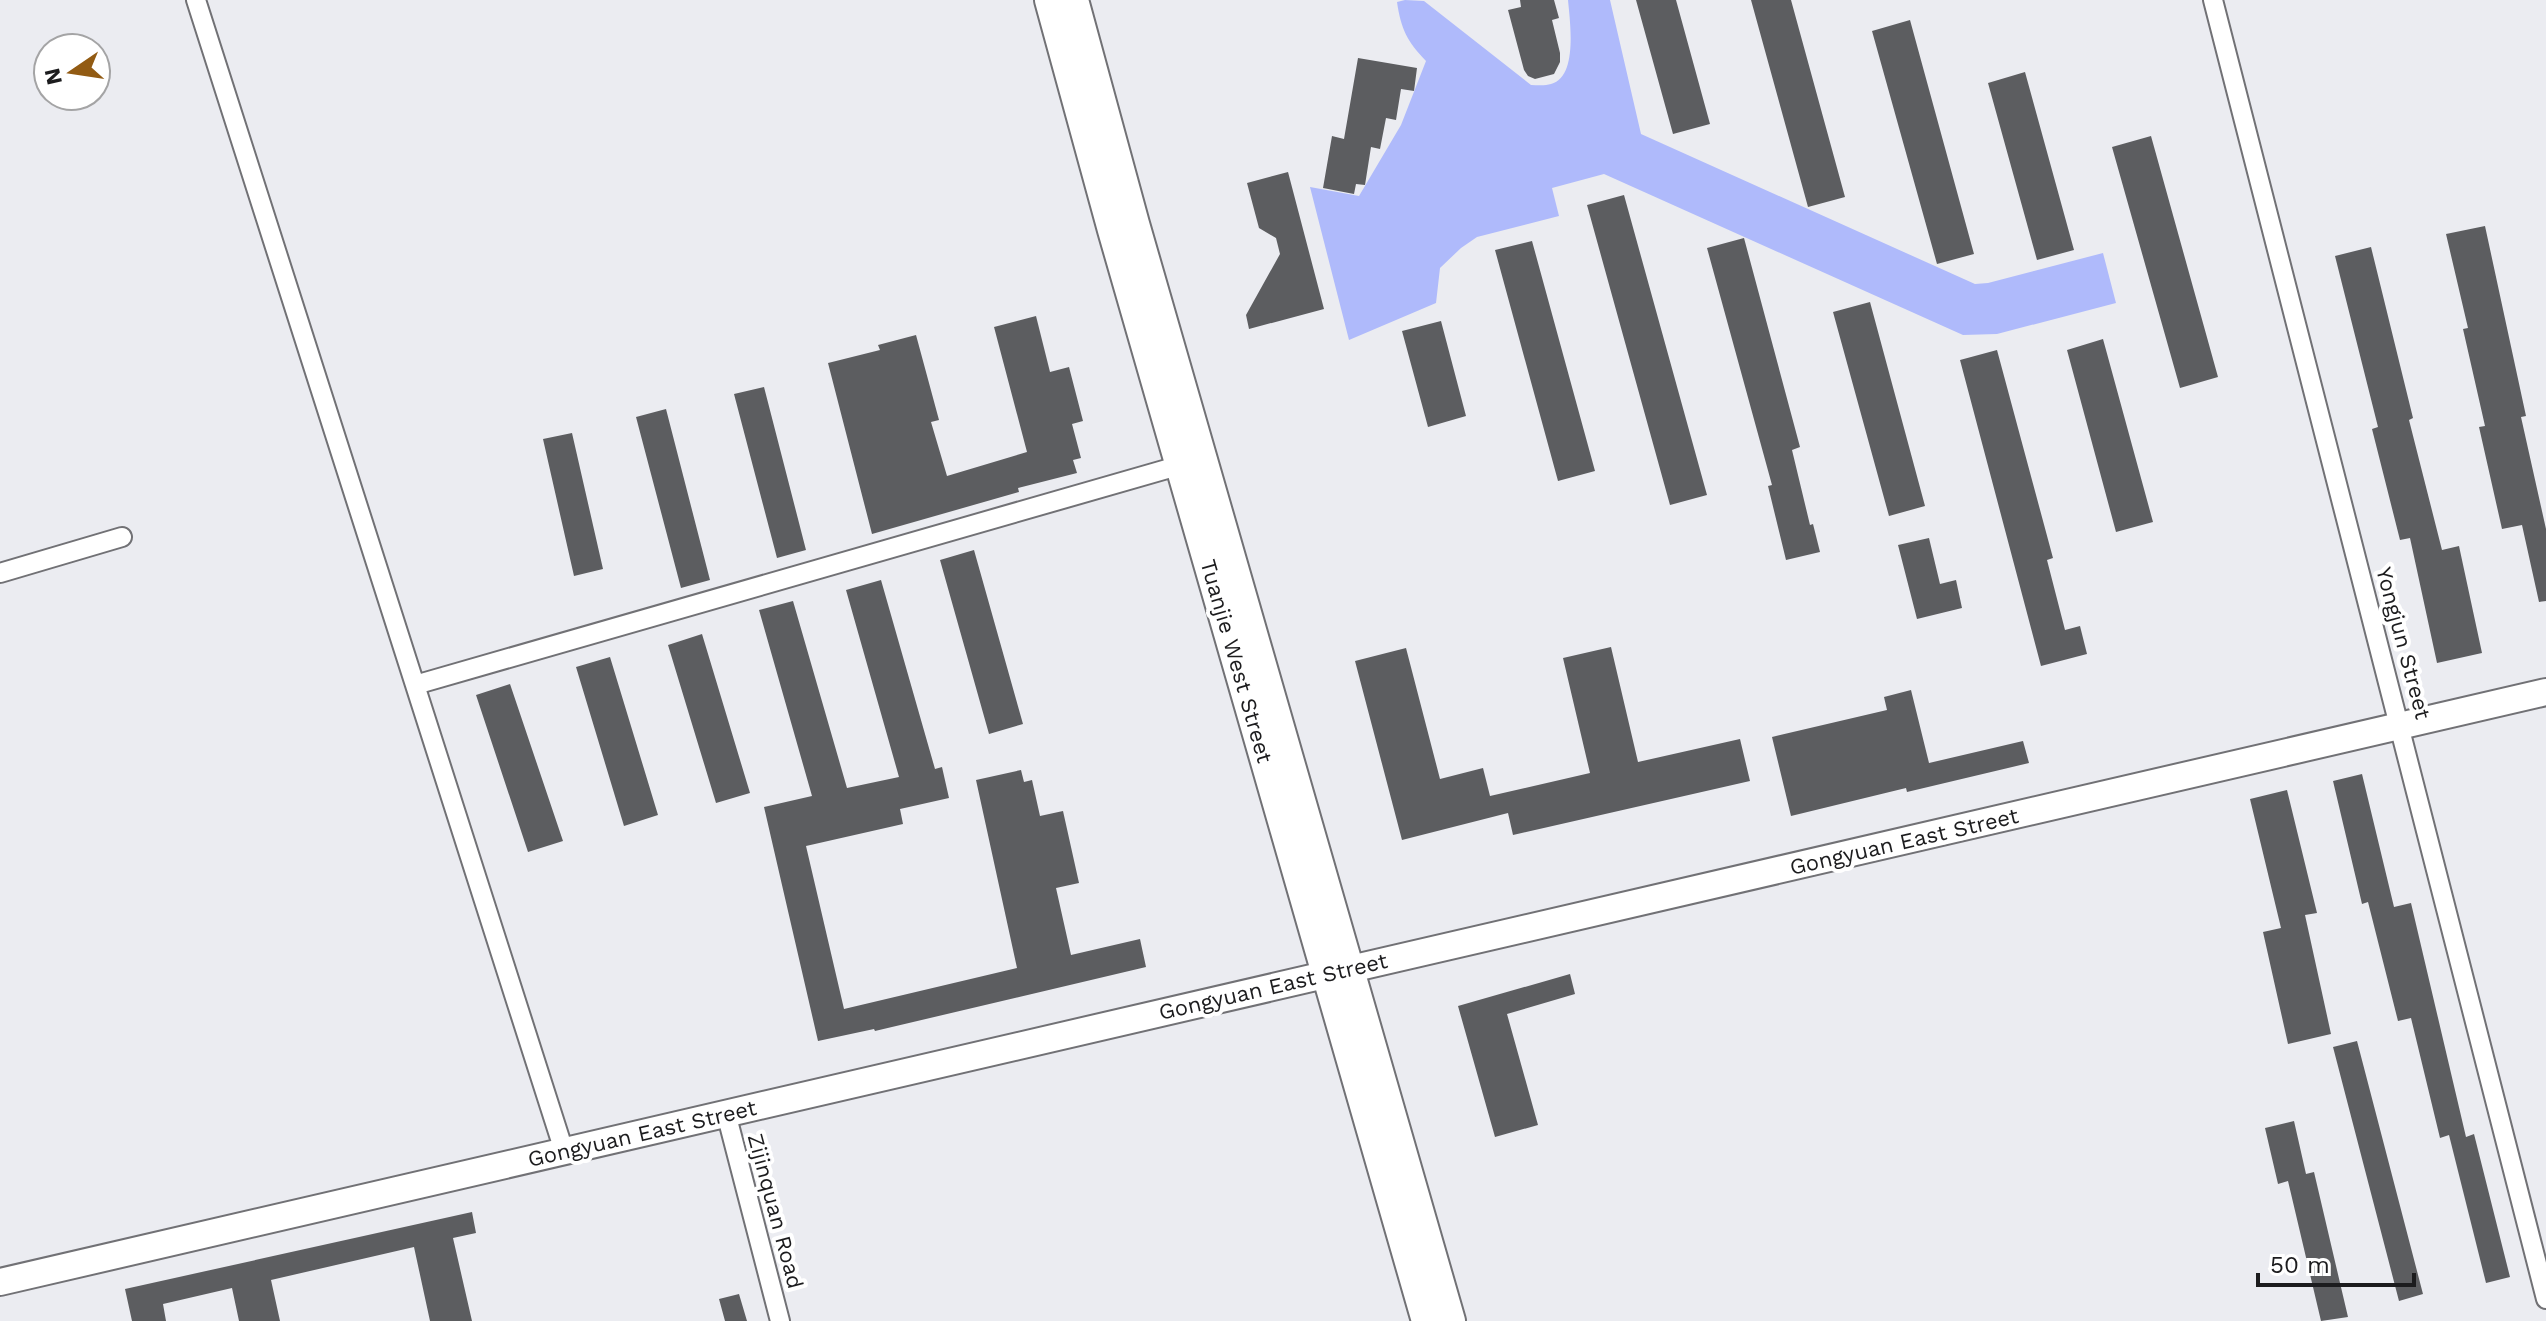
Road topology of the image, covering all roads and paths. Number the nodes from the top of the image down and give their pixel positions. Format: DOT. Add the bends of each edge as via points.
graph roads {
  1 [pos="196,0"];
  2 [pos="1050,0"];
  3 [pos="1073,0"];
  4 [pos="2213,0"];
  5 [pos="1181,465"];
  6 [pos="122,537"];
  7 [pos="0,573"];
  8 [pos="415,685"];
  9 [pos="2546,692"];
  10 [pos="2401,726"];
  11 [pos="1338,971"];
  12 [pos="726,1113"];
  13 [pos="564,1151"];
  14 [pos="0,1282"];
  15 [pos="2546,1299"];
  16 [pos="780,1321"];
  17 [pos="1427,1321"];
  18 [pos="1450,1321"];
  1 -- 8 [label="street"];
  2 -- 5 [label="main road, Tuanjie West Street"];
  3 -- 11 [label="main road, Tuanjie West Street"];
  4 -- 10 [label="street, Yongjun Street"];
  5 -- 8 [label="street"];
  5 -- 11 [label="main road, Tuanjie West Street"];
  6 -- 7 [label="street"];
  8 -- 13 [label="street"];
  9 -- 10 [label="street, Gongyuan East Street"];
  10 -- 11 [label="street, Gongyuan East Street"];
  10 -- 15 [label="street, Yongjun Street"];
  11 -- 12 [label="street, Gongyuan East Street"];
  11 -- 17 [label="main road, Tuanjie West Street"];
  11 -- 18 [label="main road, Tuanjie West Street"];
  12 -- 13 [label="street, Gongyuan East Street"];
  12 -- 16 [label="street, Zijinquan Road"];
  13 -- 14 [label="street, Gongyuan East Street"];
}
